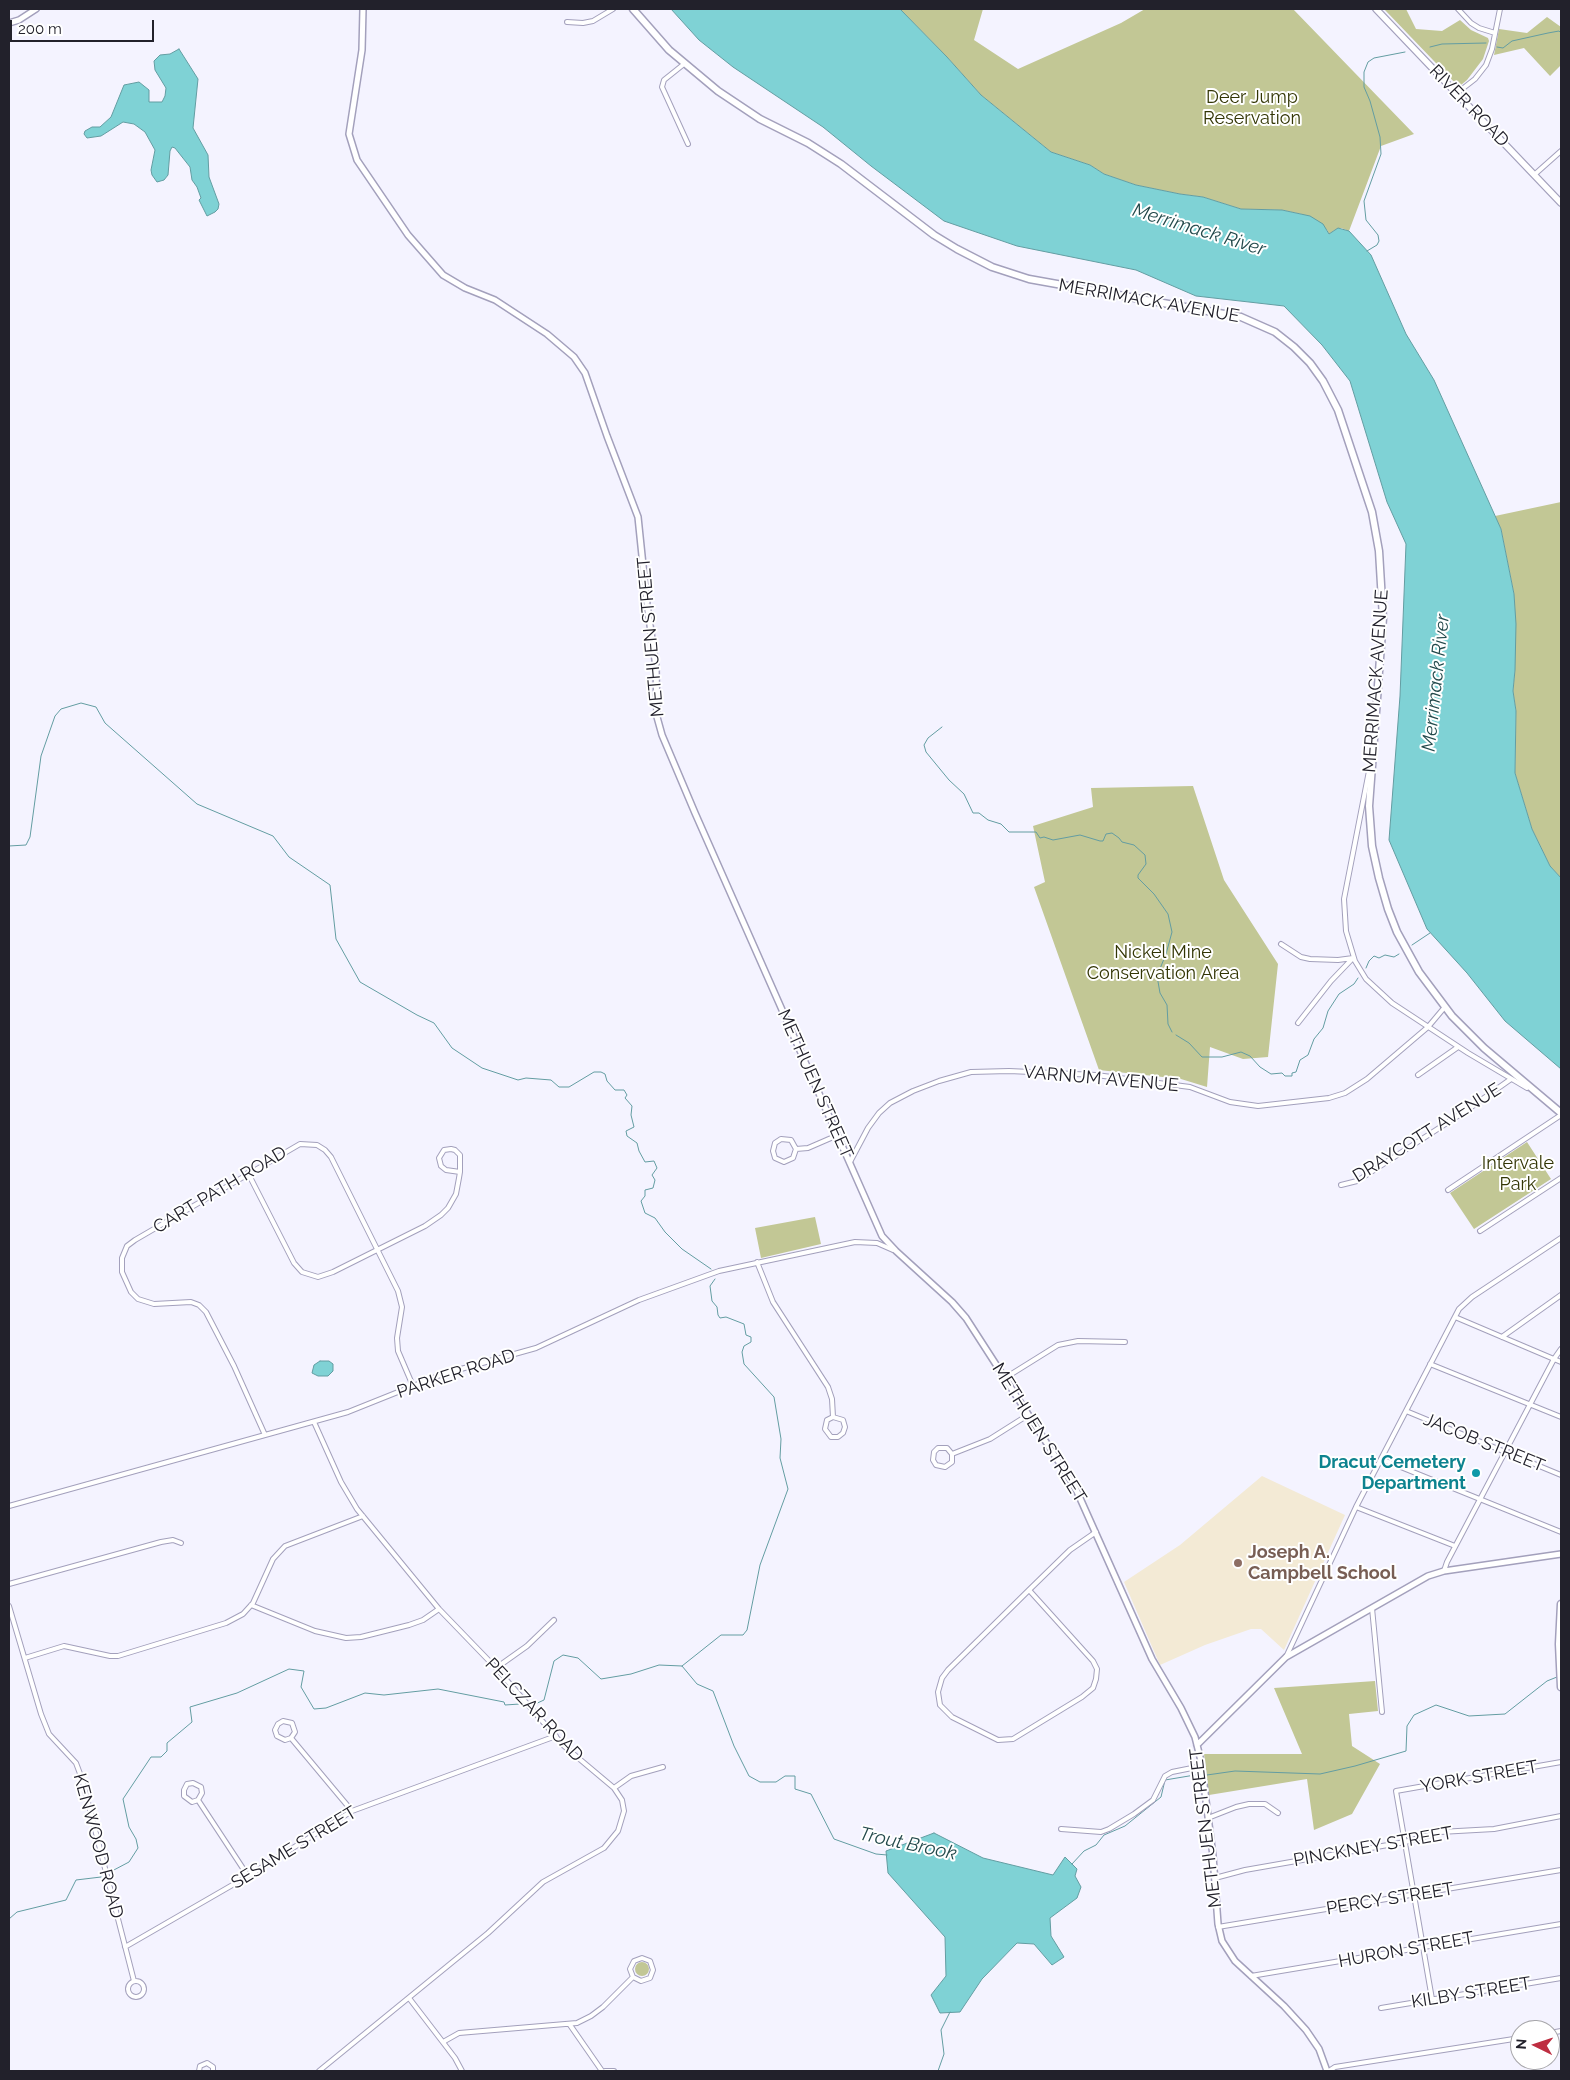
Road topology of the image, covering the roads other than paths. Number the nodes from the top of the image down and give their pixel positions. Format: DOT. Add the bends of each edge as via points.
graph roads {
  1 [pos="36,9"];
  2 [pos="363,9"];
  3 [pos="614,9"];
  4 [pos="633,9"];
  5 [pos="1376,9"];
  6 [pos="1458,9"];
  7 [pos="1500,9"];
  8 [pos="567,22"];
  9 [pos="9,23"];
  10 [pos="1496,32"];
  11 [pos="684,64"];
  12 [pos="1456,93"];
  13 [pos="688,144"];
  14 [pos="1561,151"];
  15 [pos="1534,175"];
  16 [pos="1561,203"];
  17 [pos="1372,755"];
  18 [pos="1281,944"];
  19 [pos="1354,958"];
  20 [pos="1444,1008"];
  21 [pos="1298,1023"];
  22 [pos="1428,1027"];
  23 [pos="1458,1047"];
  24 [pos="1418,1075"];
  25 [pos="1511,1079"];
  26 [pos="1538,1094"];
  27 [pos="1561,1114"];
  28 [pos="838,1135"];
  29 [pos="796,1149"];
  30 [pos="850,1162"];
  31 [pos="460,1172"];
  32 [pos="248,1174"];
  33 [pos="1561,1178"];
  34 [pos="1341,1185"];
  35 [pos="1448,1190"];
  36 [pos="1480,1231"];
  37 [pos="1561,1238"];
  38 [pos="377,1249"];
  39 [pos="897,1252"];
  40 [pos="757,1262"];
  41 [pos="1561,1296"];
  42 [pos="1456,1317"];
  43 [pos="1502,1337"];
  44 [pos="1126,1342"];
  45 [pos="1561,1349"];
  46 [pos="1554,1359"];
  47 [pos="1561,1362"];
  48 [pos="1430,1364"];
  49 [pos="1005,1378"];
  50 [pos="413,1386"];
  51 [pos="1530,1404"];
  52 [pos="1406,1411"];
  53 [pos="1028,1415"];
  54 [pos="833,1417"];
  55 [pos="1561,1417"];
  56 [pos="314,1422"];
  57 [pos="265,1435"];
  58 [pos="1505,1452"];
  59 [pos="952,1454"];
  60 [pos="1381,1459"];
  61 [pos="1561,1475"];
  62 [pos="1480,1499"];
  63 [pos="9,1506"];
  64 [pos="1356,1507"];
  65 [pos="363,1516"];
  66 [pos="1096,1532"];
  67 [pos="1561,1532"];
  68 [pos="181,1543"];
  69 [pos="1455,1546"];
  70 [pos="1561,1554"];
  71 [pos="1444,1571"];
  72 [pos="9,1584"];
  73 [pos="1029,1590"];
  74 [pos="1561,1604"];
  75 [pos="251,1605"];
  76 [pos="9,1606"];
  77 [pos="1372,1608"];
  78 [pos="439,1609"];
  79 [pos="554,1620"];
  80 [pos="1286,1657"];
  81 [pos="25,1658"];
  82 [pos="496,1668"];
  83 [pos="1561,1684"];
  84 [pos="1382,1712"];
  85 [pos="556,1736"];
  86 [pos="291,1738"];
  87 [pos="1197,1745"];
  88 [pos="1561,1762"];
  89 [pos="1202,1766"];
  90 [pos="663,1767"];
  91 [pos="614,1788"];
  92 [pos="198,1800"];
  93 [pos="352,1811"];
  94 [pos="1278,1813"];
  95 [pos="1561,1816"];
  96 [pos="1208,1818"];
  97 [pos="1061,1830"];
  98 [pos="1405,1842"];
  99 [pos="1561,1870"];
  100 [pos="248,1876"];
  101 [pos="1215,1878"];
  102 [pos="1414,1894"];
  103 [pos="1561,1924"];
  104 [pos="1218,1927"];
  105 [pos="125,1947"];
  106 [pos="1423,1947"];
  107 [pos="1251,1976"];
  108 [pos="633,1977"];
  109 [pos="1561,1978"];
  110 [pos="134,1981"];
  111 [pos="409,1998"];
  112 [pos="1432,1999"];
  113 [pos="1382,2008"];
  114 [pos="570,2025"];
  115 [pos="1510,2040"];
  116 [pos="443,2042"];
  117 [pos="199,2071"];
  118 [pos="213,2071"];
  119 [pos="319,2071"];
  120 [pos="462,2071"];
  121 [pos="603,2071"];
  122 [pos="614,2071"];
  123 [pos="1328,2071"];
  1 -- 9 [label="street"];
  2 -- 28 [label="street, METHUEN STREET" via="363,36 349,134 353,151 373,186 424,255 443,275 495,300 547,334 574,357 590,384 638,517 656,667 656,710 662,735"];
  3 -- 8 [label="street" via="593,21"];
  4 -- 11 [label="main road, MERRIMACK AVENUE"];
  5 -- 12 [label="main road, RIVER ROAD"];
  6 -- 10 [label="street" via="1479,28"];
  7 -- 10 [label="street"];
  10 -- 12 [label="street" via="1486,65 1475,79"];
  11 -- 13 [label="street" via="664,80 662,87"];
  11 -- 17 [label="main road, MERRIMACK AVENUE" via="742,108 826,154 945,243 983,263 1043,282 1241,317 1275,332 1303,355 1323,381 1338,410 1372,512 1380,552 1383,618"];
  12 -- 15 [label="main road, RIVER ROAD"];
  14 -- 15 [label="street"];
  15 -- 16 [label="main road, RIVER ROAD"];
  17 -- 19 [label="street" via="1344,899 1346,931"];
  17 -- 20 [label="main road, MERRIMACK AVENUE" via="1371,833 1383,895 1405,949"];
  18 -- 19 [label="street" via="1310,959"];
  19 -- 21 [label="street"];
  19 -- 22 [label="street" via="1377,991"];
  20 -- 22 [label="street, VARNUM AVENUE"];
  20 -- 26 [label="main road, MERRIMACK AVENUE" via="1484,1048"];
  22 -- 23 [label="street"];
  22 -- 30 [label="street, VARNUM AVENUE" via="1367,1079 1345,1093 1270,1105 1230,1102 1183,1086 1096,1075 993,1071 962,1074 912,1091 890,1103 868,1128"];
  23 -- 24 [label="street"];
  23 -- 25 [label="street"];
  25 -- 26 [label="street"];
  25 -- 34 [label="street, DRAYCOTT AVENUE" via="1357,1181"];
  26 -- 27 [label="main road, MERRIMACK AVENUE"];
  27 -- 35 [label="street"];
  28 -- 29 [label="street" via="808,1148"];
  28 -- 30 [label="street, METHUEN STREET"];
  29 -- 29 [label="street" via="793,1142 784,1138 775,1143 772,1151 775,1158 784,1162 793,1158"];
  30 -- 39 [label="street, METHUEN STREET" via="879,1229"];
  31 -- 31 [label="street" via="458,1153 444,1150 439,1158 441,1166"];
  31 -- 38 [label="street" via="454,1199 441,1216"];
  32 -- 38 [label="street" via="290,1258 302,1272 323,1276"];
  32 -- 38 [label="street, CART PATH ROAD" via="300,1144 321,1147 333,1162"];
  32 -- 57 [label="street, CART PATH ROAD" via="131,1243 123,1254 121,1267 131,1292 142,1301 154,1304 187,1301 199,1305 206,1312"];
  33 -- 36 [label="street"];
  37 -- 42 [label="street" via="1472,1297 1463,1304"];
  38 -- 50 [label="street, CART PATH ROAD" via="402,1301 397,1344"];
  39 -- 40 [label="street, PARKER ROAD" via="877,1243 864,1242"];
  39 -- 49 [label="street, METHUEN STREET" via="966,1318"];
  40 -- 50 [label="street, PARKER ROAD" via="665,1289 536,1348 455,1370"];
  40 -- 54 [label="street" via="773,1302 824,1379 830,1393"];
  41 -- 43 [label="street"];
  42 -- 43 [label="street"];
  42 -- 48 [label="street"];
  43 -- 46 [label="street"];
  44 -- 49 [label="street" via="1078,1341 1058,1345"];
  45 -- 46 [label="street"];
  46 -- 47 [label="street"];
  46 -- 51 [label="street"];
  48 -- 51 [label="street"];
  48 -- 52 [label="street"];
  49 -- 53 [label="street, METHUEN STREET"];
  50 -- 56 [label="street, PARKER ROAD"];
  51 -- 55 [label="street"];
  51 -- 58 [label="street"];
  52 -- 58 [label="street, JACOB STREET"];
  52 -- 60 [label="street"];
  53 -- 59 [label="street" via="990,1439"];
  53 -- 66 [label="street, METHUEN STREET" via="1075,1487"];
  54 -- 54 [label="street" via="824,1429 831,1437 838,1438 845,1427 843,1420"];
  56 -- 57 [label="street, PARKER ROAD"];
  56 -- 65 [label="street, PELCZAR ROAD" via="345,1491"];
  57 -- 63 [label="street, PARKER ROAD"];
  58 -- 61 [label="street, JACOB STREET"];
  58 -- 62 [label="street"];
  59 -- 59 [label="street" via="940,1447 934,1452 933,1460 936,1465 945,1467 952,1462"];
  60 -- 62 [label="street"];
  60 -- 64 [label="street"];
  62 -- 67 [label="street"];
  62 -- 69 [label="street"];
  64 -- 69 [label="street"];
  64 -- 80 [label="street"];
  65 -- 75 [label="street" via="285,1546 273,1559"];
  65 -- 78 [label="street, PELCZAR ROAD"];
  66 -- 73 [label="street" via="1078,1543"];
  66 -- 87 [label="street, METHUEN STREET" via="1152,1659 1182,1708"];
  68 -- 72 [label="street" via="173,1540 161,1542"];
  69 -- 71 [label="street"];
  70 -- 71 [label="street"];
  71 -- 77 [label="street" via="1428,1576"];
  73 -- 73 [label="street" via="948,1670 939,1686 940,1705 947,1713 998,1740 1013,1739 1082,1697 1092,1688 1096,1678 1097,1669 1093,1661"];
  74 -- 83 [label="main road"];
  75 -- 78 [label="street" via="315,1631 346,1638 409,1625"];
  75 -- 81 [label="street" via="226,1624 118,1656 64,1646"];
  76 -- 81 [label="street, KENWOOD ROAD"];
  77 -- 80 [label="street"];
  77 -- 84 [label="street"];
  78 -- 82 [label="street, PELCZAR ROAD"];
  79 -- 82 [label="street" via="527,1646"];
  80 -- 87 [label="street"];
  81 -- 105 [label="street, KENWOOD ROAD" via="49,1734 76,1763 82,1778"];
  82 -- 85 [label="street, PELCZAR ROAD"];
  85 -- 91 [label="street, PELCZAR ROAD" via="579,1760"];
  85 -- 93 [label="street, SESAME STREET"];
  86 -- 86 [label="street" via="295,1729 292,1724 283,1721 278,1724 277,1736 286,1740"];
  86 -- 93 [label="street"];
  87 -- 89 [label="street, METHUEN STREET"];
  88 -- 98 [label="street, YORK STREET" via="1396,1791"];
  89 -- 96 [label="street, METHUEN STREET"];
  89 -- 97 [label="street" via="1164,1776 1153,1800 1109,1829 1101,1832"];
  90 -- 91 [label="street" via="631,1776"];
  91 -- 111 [label="street, PELCZAR ROAD" via="622,1800 624,1811 618,1831 610,1843 543,1882 488,1933"];
  92 -- 92 [label="street" via="192,1802 184,1796 188,1784 201,1787"];
  92 -- 100 [label="street"];
  93 -- 100 [label="street, SESAME STREET"];
  94 -- 96 [label="street" via="1265,1804 1249,1804"];
  95 -- 98 [label="street, PINCKNEY STREET" via="1494,1829 1440,1832"];
  96 -- 101 [label="street, METHUEN STREET"];
  98 -- 101 [label="street, PINCKNEY STREET" via="1253,1868"];
  98 -- 102 [label="street"];
  99 -- 102 [label="street, PERCY STREET"];
  100 -- 105 [label="street, SESAME STREET"];
  101 -- 104 [label="street, METHUEN STREET"];
  102 -- 104 [label="street, PERCY STREET"];
  102 -- 106 [label="street"];
  103 -- 106 [label="street, HURON STREET"];
  104 -- 107 [label="street, METHUEN STREET" via="1230,1955"];
  105 -- 110 [label="street, KENWOOD ROAD"];
  106 -- 107 [label="street, HURON STREET"];
  106 -- 112 [label="street"];
  107 -- 123 [label="street, METHUEN STREET" via="1306,2030"];
  108 -- 108 [label="street" via="641,1981 650,1978 653,1970 650,1961 634,1960 630,1968"];
  108 -- 114 [label="street" via="591,2016"];
  109 -- 112 [label="street, KILBY STREET"];
  110 -- 110 [label="street, KENWOOD ROAD" via="144,1986 144,1992 138,1997 129,1992 128,1987"];
  111 -- 116 [label="street"];
  111 -- 119 [label="street, PELCZAR ROAD"];
  112 -- 113 [label="street, KILBY STREET"];
  114 -- 116 [label="street" via="459,2033"];
  114 -- 121 [label="street"];
  115 -- 123 [label="street" via="1335,2067"];
  116 -- 120 [label="street"];
  117 -- 118 [label="street" via="200,2066 207,2063"];
  121 -- 122 [label="street"];
}
